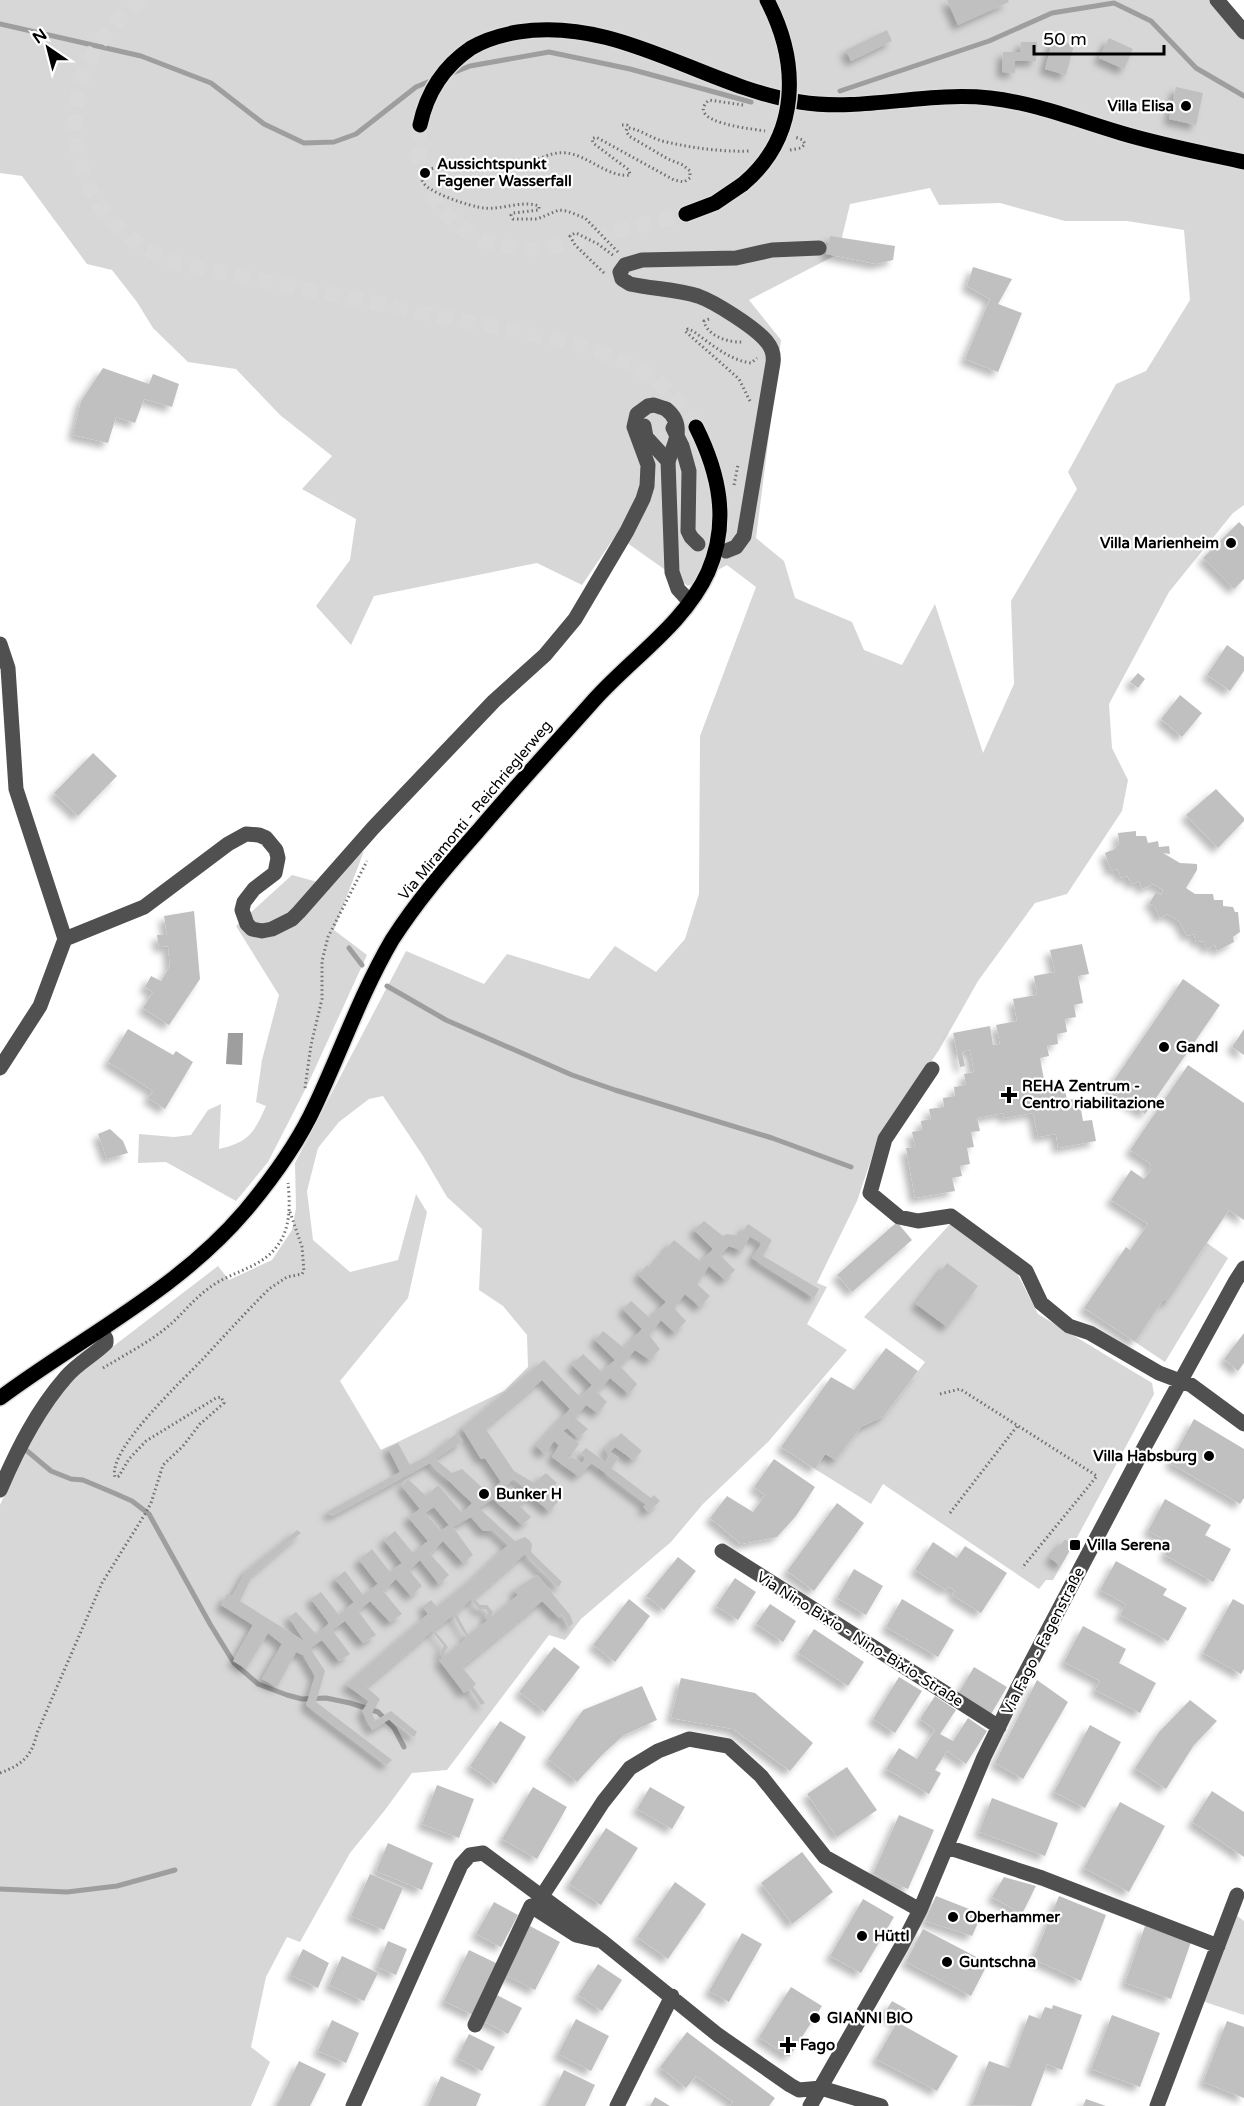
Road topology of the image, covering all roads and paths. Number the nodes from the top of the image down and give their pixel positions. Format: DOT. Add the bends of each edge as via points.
graph roads {
  1 [pos="767,0"];
  2 [pos="1216,0"];
  3 [pos="1244,32"];
  4 [pos="709,100"];
  5 [pos="420,125"];
  6 [pos="622,125"];
  7 [pos="630,128"];
  8 [pos="768,132"];
  9 [pos="791,137"];
  10 [pos="755,151"];
  11 [pos="784,151"];
  12 [pos="1244,162"];
  13 [pos="686,214"];
  14 [pos="819,248"];
  15 [pos="622,256"];
  16 [pos="618,260"];
  17 [pos="606,275"];
  18 [pos="715,320"];
  19 [pos="745,341"];
  20 [pos="759,352"];
  21 [pos="753,411"];
  22 [pos="696,426"];
  23 [pos="740,460"];
  24 [pos="668,461"];
  25 [pos="735,491"];
  26 [pos="698,544"];
  27 [pos="726,551"];
  28 [pos="689,601"];
  29 [pos="0,644"];
  30 [pos="368,859"];
  31 [pos="65,939"];
  32 [pos="0,1068"];
  33 [pos="932,1069"];
  34 [pos="303,1097"];
  35 [pos="287,1175"];
  36 [pos="289,1209"];
  37 [pos="1244,1268"];
  38 [pos="101,1330"];
  39 [pos="100,1371"];
  40 [pos="1182,1381"];
  41 [pos="940,1394"];
  42 [pos="0,1398"];
  43 [pos="1244,1424"];
  44 [pos="1018,1425"];
  45 [pos="0,1490"];
  46 [pos="950,1513"];
  47 [pos="722,1551"];
  48 [pos="1022,1568"];
  49 [pos="999,1727"];
  50 [pos="0,1773"];
  51 [pos="947,1847"];
  52 [pos="1237,1895"];
  53 [pos="542,1896"];
  54 [pos="920,1910"];
  55 [pos="603,1942"];
  56 [pos="1218,1946"];
  57 [pos="672,1996"];
  58 [pos="475,2025"];
  59 [pos="821,2088"];
  60 [pos="353,2106"];
  61 [pos="617,2106"];
  62 [pos="810,2106"];
  63 [pos="881,2106"];
  64 [pos="1157,2106"];
  1 -- 13 [label="main road, bridge" via="787,54 790,92 787,116 776,146 743,184 715,203"];
  2 -- 3 [label="street"];
  4 -- 8 [label="path" via="704,108 715,122"];
  5 -- 12 [label="main road" via="428,98 447,68 468,50 492,38 533,30 574,30 627,43 771,96 821,105 954,96 1006,100 1153,142"];
  6 -- 7 [label="path"];
  7 -- 10 [label="path" via="649,137 706,151"];
  7 -- 15 [label="path" via="626,131 629,136 683,165 690,171 690,178 684,182 674,180 596,137 593,143 630,174 619,174 562,152 519,166 434,168 422,176 423,183 432,191 478,207 539,206 539,210 513,213 513,219 537,219 559,210 577,214"];
  9 -- 11 [label="path" via="805,144"];
  14 -- 27 [label="street" via="772,250 736,258 642,260 625,265 620,272 630,284 688,293 710,301 756,332 771,349 773,363 744,536 736,547"];
  16 -- 17 [label="path" via="598,244 575,233 570,236 574,245"];
  18 -- 19 [label="path" via="704,321 710,332"];
  20 -- 21 [label="path" via="754,361 745,362 688,329 685,331 739,380"];
  22 -- 28 [label="main road, Via Miramonti - Reichrieglerweg" via="714,469 720,512 712,561"];
  23 -- 25 [label="path"];
  24 -- 26 [label="street" via="644,431 646,420 654,415 668,420 682,446 689,471 688,531"];
  24 -- 28 [label="street" via="672,572 678,589"];
  24 -- 31 [label="street, bridge" via="678,424 666,409 648,406 637,414 634,427 648,465 643,499 587,601 545,655 465,730 299,912 272,929 262,931 247,924 242,910 244,902 274,873 278,858 266,838 246,834 144,907"];
  28 -- 38 [label="main road, Via Miramonti - Reichrieglerweg" via="602,691 414,908 367,987 314,1109 245,1211 157,1292"];
  29 -- 31 [label="street" via="8,668 16,789"];
  30 -- 34 [label="path" via="328,937 322,961 322,999"];
  31 -- 32 [label="street" via="40,1006"];
  33 -- 40 [label="street" via="885,1139 870,1193 899,1216 918,1221 951,1216 1026,1271 1041,1303 1069,1326"];
  35 -- 36 [label="path"];
  36 -- 39 [label="path" via="284,1235 268,1257 216,1283 150,1340"];
  36 -- 50 [label="path" via="302,1246 304,1271 269,1289 130,1438 116,1466 115,1477 155,1434 216,1398 224,1400 163,1465 150,1505 102,1583 34,1747 21,1762"];
  37 -- 40 [label="street, Via Fago - Fagenstraße"];
  38 -- 42 [label="main road, Via Miramonti - Reichrieglerweg"];
  38 -- 45 [label="street" via="106,1343 65,1378 19,1448"];
  40 -- 43 [label="street"];
  40 -- 49 [label="street, Via Fago - Fagenstraße"];
  41 -- 44 [label="path" via="960,1389"];
  44 -- 46 [label="path"];
  44 -- 48 [label="path" via="1097,1476"];
  47 -- 49 [label="street, Via Nino Bixio - Nino-Bixio-Straße"];
  49 -- 51 [label="street, Via Fago - Fagenstraße"];
  51 -- 54 [label="street, Via Fago - Fagenstraße"];
  51 -- 56 [label="street" via="1042,1878"];
  52 -- 56 [label="street"];
  53 -- 54 [label="street" via="630,1768 689,1739 728,1746 761,1776 825,1857"];
  53 -- 55 [label="street"];
  53 -- 60 [label="street" via="483,1853 470,1855 460,1865"];
  54 -- 59 [label="street, Via Fago - Fagenstraße"];
  55 -- 57 [label="street"];
  55 -- 58 [label="street" via="576,1935 531,1906"];
  56 -- 64 [label="street"];
  57 -- 59 [label="street" via="718,2035 790,2085 799,2090"];
  57 -- 61 [label="street"];
  59 -- 62 [label="street, Via Fago - Fagenstraße"];
  59 -- 63 [label="street"];
}
